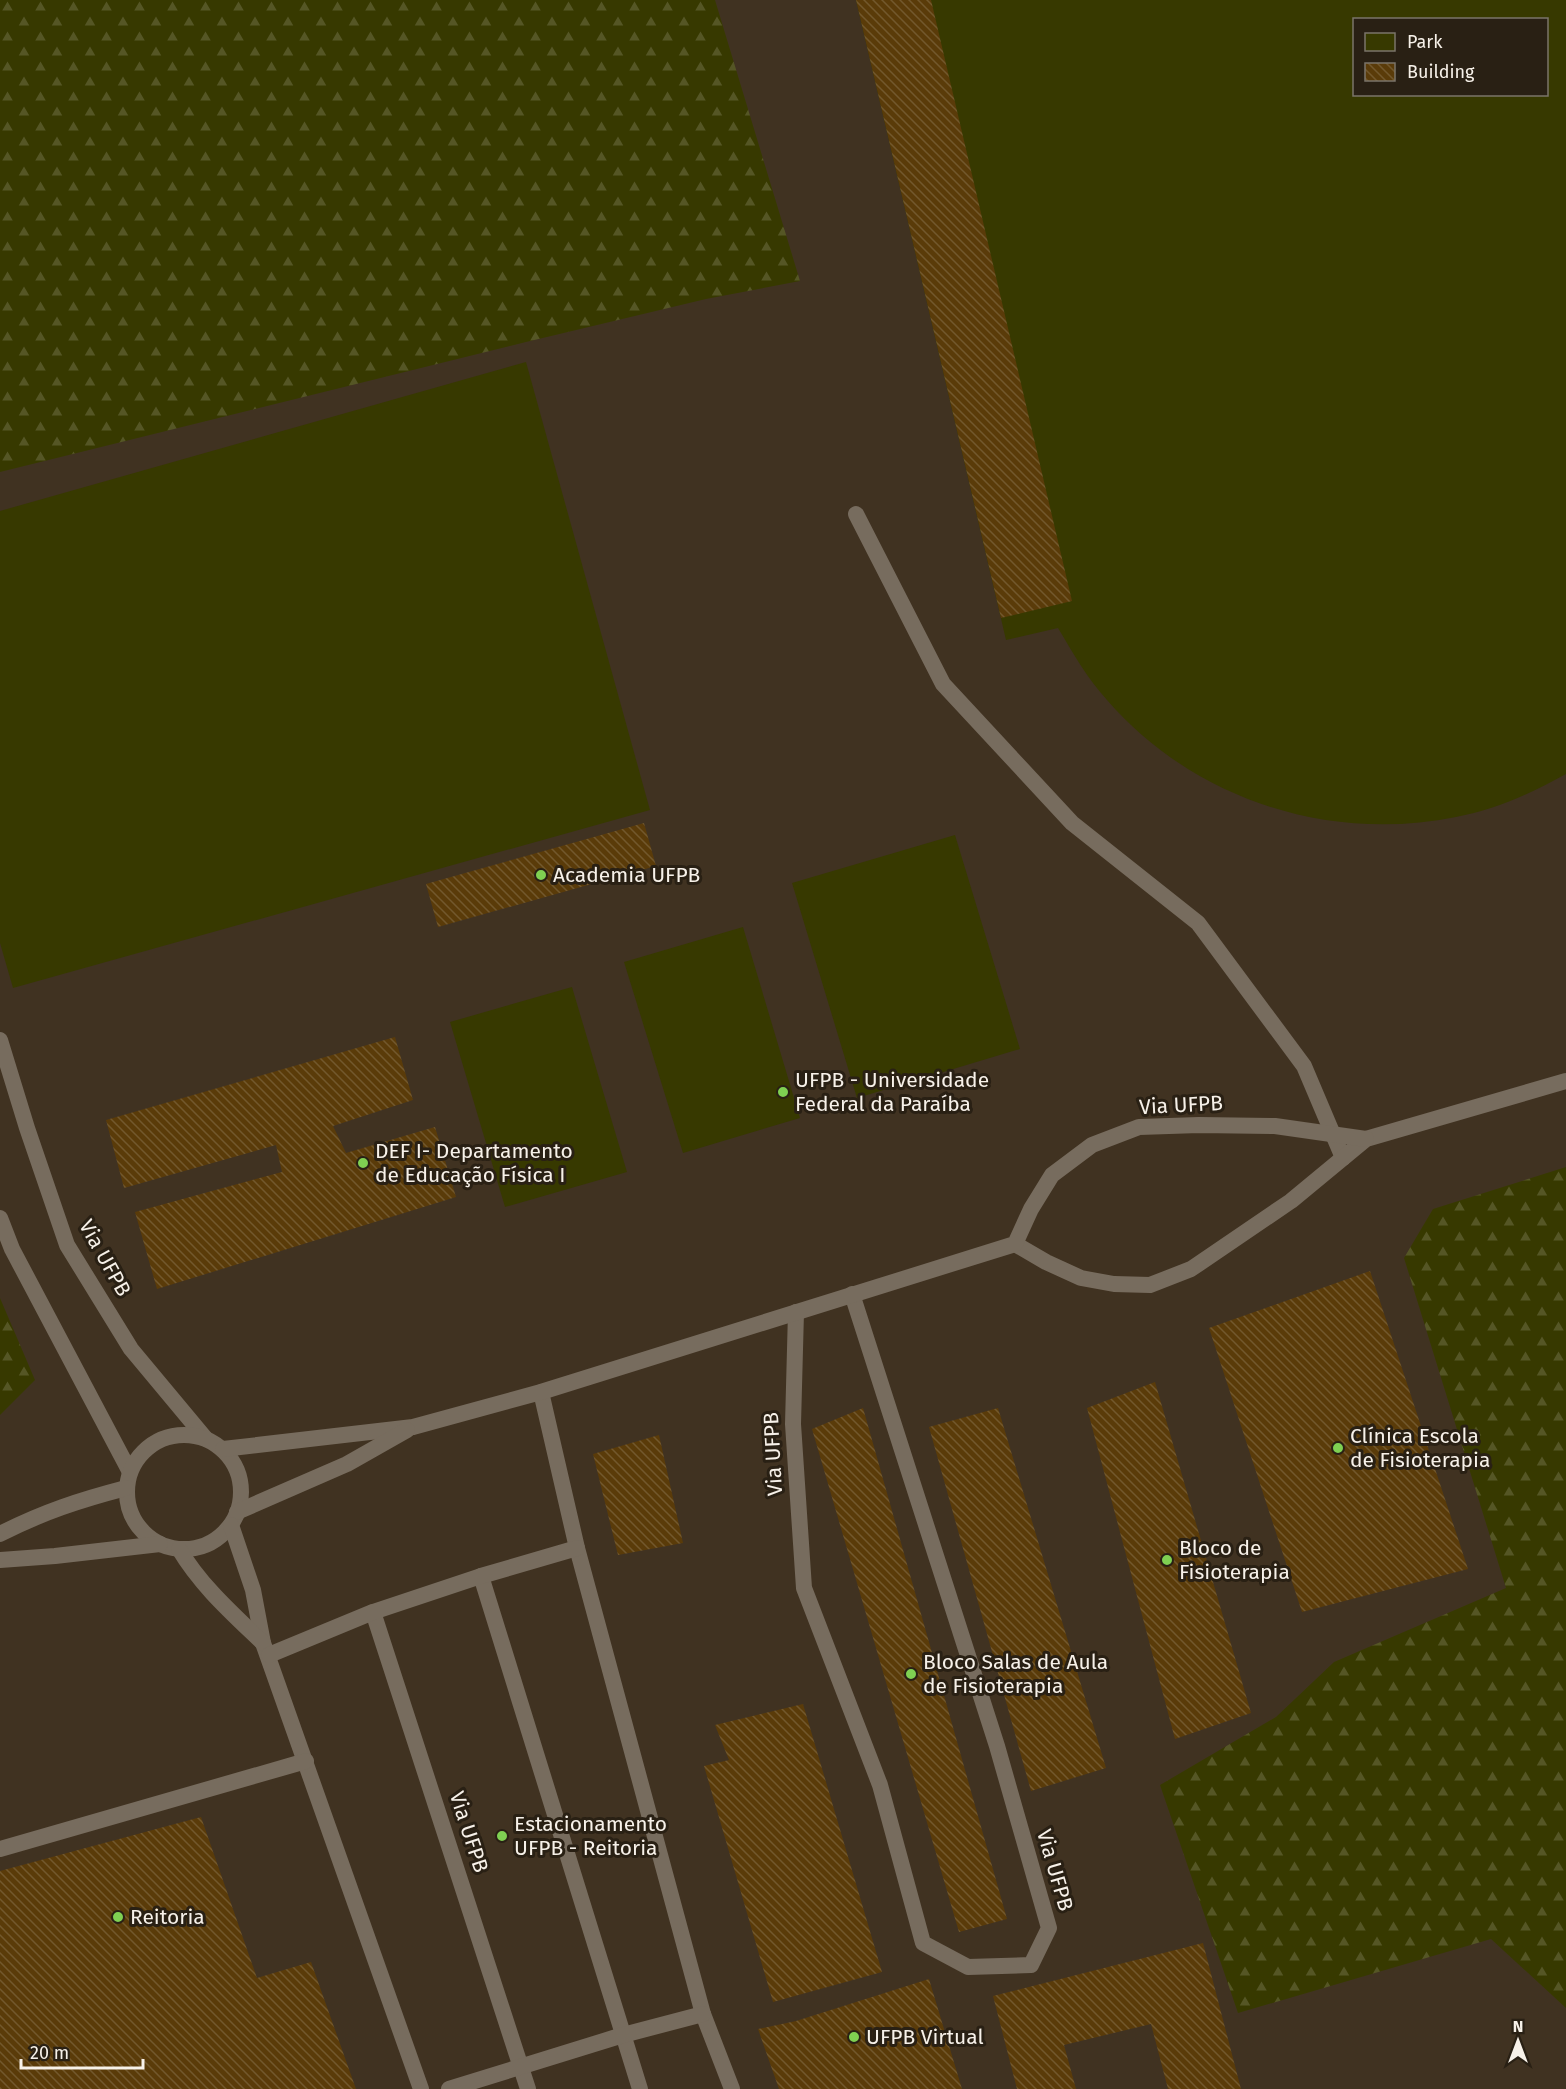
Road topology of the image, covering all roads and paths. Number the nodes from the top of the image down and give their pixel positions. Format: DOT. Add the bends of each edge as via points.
graph roads {
  1 [pos="856,514"];
  2 [pos="0,1040"];
  3 [pos="1566,1081"];
  4 [pos="1334,1135"];
  5 [pos="1366,1139"];
  6 [pos="1343,1158"];
  7 [pos="0,1218"];
  8 [pos="1015,1244"];
  9 [pos="852,1294"];
  10 [pos="796,1312"];
  11 [pos="541,1392"];
  12 [pos="413,1427"];
  13 [pos="206,1439"];
  14 [pos="223,1449"];
  15 [pos="128,1480"];
  16 [pos="234,1518"];
  17 [pos="0,1534"];
  18 [pos="160,1544"];
  19 [pos="577,1548"];
  20 [pos="179,1549"];
  21 [pos="0,1560"];
  22 [pos="481,1576"];
  23 [pos="373,1612"];
  24 [pos="266,1649"];
  25 [pos="306,1761"];
  26 [pos="0,1849"];
  27 [pos="703,2014"];
  28 [pos="623,2035"];
  29 [pos="522,2066"];
  30 [pos="421,2089"];
  31 [pos="448,2089"];
  32 [pos="528,2089"];
  33 [pos="640,2089"];
  34 [pos="732,2089"];
  1 -- 4 [label="lane" via="943,684 1072,823 1198,923 1304,1066"];
  2 -- 13 [label="lane, Via UFPB" via="67,1245 131,1349"];
  3 -- 5 [label="lane, Via UFPB"];
  4 -- 5 [label="lane, Via UFPB"];
  4 -- 6 [label="lane"];
  4 -- 8 [label="lane, Via UFPB" via="1275,1126 1139,1127 1092,1145 1052,1175"];
  5 -- 6 [label="lane, Via UFPB"];
  6 -- 8 [label="lane, Via UFPB" via="1291,1201 1191,1269 1150,1285 1081,1278"];
  7 -- 15 [label="lane"];
  8 -- 9 [label="lane"];
  9 -- 10 [label="lane"];
  9 -- 10 [label="lane, Via UFPB" via="997,1746 1049,1928 1031,1965 968,1967 923,1942 880,1785 804,1588 793,1424"];
  10 -- 11 [label="lane"];
  11 -- 12 [label="lane"];
  11 -- 19 [label="lane"];
  12 -- 14 [label="lane"];
  12 -- 16 [label="lane" via="347,1464"];
  13 -- 14 [label="lane, Via UFPB"];
  13 -- 15 [label="lane, Via UFPB" via="169,1436 153,1443 138,1456"];
  14 -- 16 [label="lane" via="236,1468 241,1490"];
  15 -- 17 [label="lane" via="36,1515"];
  15 -- 18 [label="lane" via="129,1511 141,1530"];
  16 -- 20 [label="lane" via="216,1539 198,1547"];
  16 -- 24 [label="lane"];
  18 -- 20 [label="lane"];
  18 -- 21 [label="lane"];
  19 -- 22 [label="lane"];
  19 -- 27 [label="lane"];
  20 -- 24 [label="lane" via="213,1595"];
  22 -- 23 [label="lane"];
  22 -- 28 [label="lane"];
  23 -- 24 [label="lane"];
  23 -- 29 [label="lane, Via UFPB"];
  24 -- 25 [label="lane"];
  25 -- 26 [label="lane"];
  25 -- 30 [label="lane"];
  27 -- 28 [label="lane"];
  27 -- 34 [label="lane"];
  28 -- 29 [label="lane"];
  28 -- 33 [label="lane"];
  29 -- 31 [label="lane"];
  29 -- 32 [label="lane, Via UFPB"];
}
